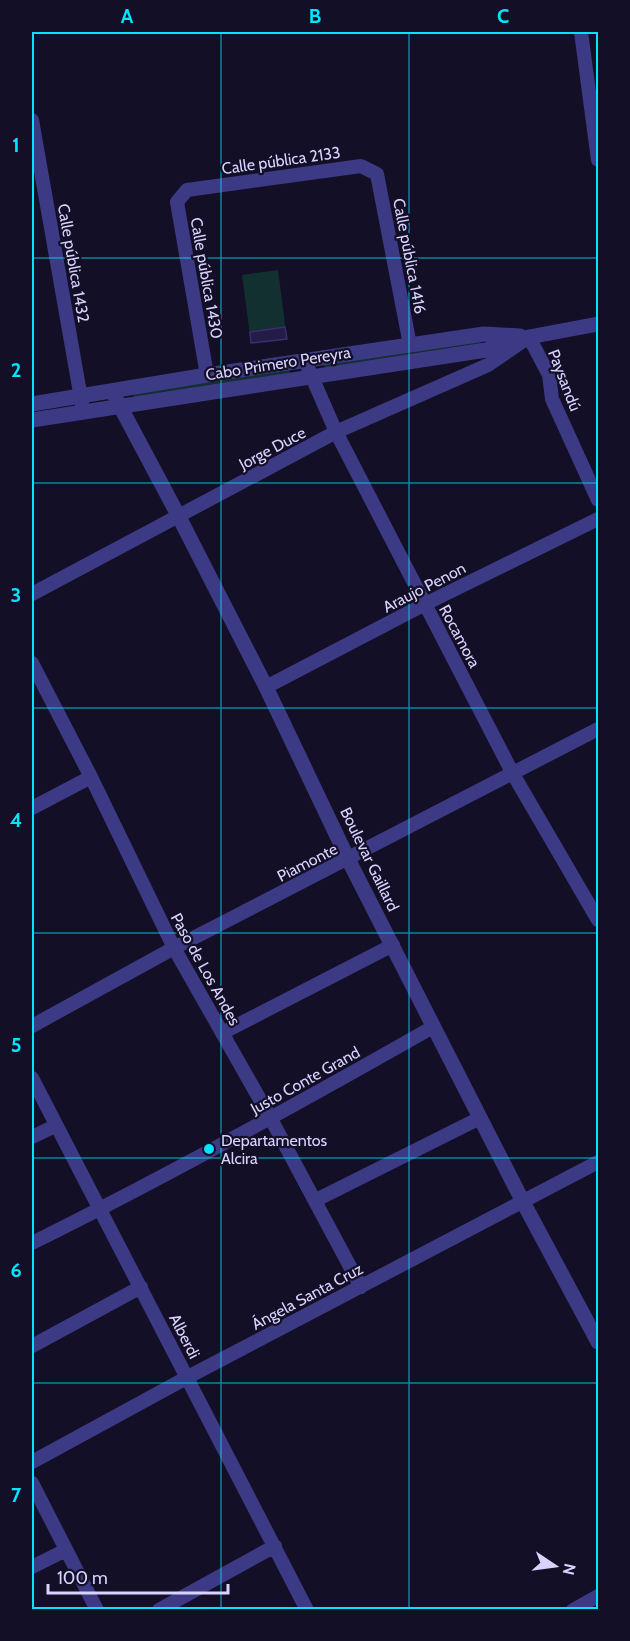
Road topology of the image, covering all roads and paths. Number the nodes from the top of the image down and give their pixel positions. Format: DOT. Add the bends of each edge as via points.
graph roads {
  1 [pos="581,32"];
  2 [pos="32,120"];
  3 [pos="598,160"];
  4 [pos="377,174"];
  5 [pos="187,190"];
  6 [pos="38,198"];
  7 [pos="598,324"];
  8 [pos="530,337"];
  9 [pos="410,345"];
  10 [pos="305,361"];
  11 [pos="207,375"];
  12 [pos="311,376"];
  13 [pos="111,391"];
  14 [pos="80,396"];
  15 [pos="32,404"];
  16 [pos="120,407"];
  17 [pos="84,412"];
  18 [pos="32,420"];
  19 [pos="336,432"];
  20 [pos="598,500"];
  21 [pos="178,515"];
  22 [pos="598,519"];
  23 [pos="32,594"];
  24 [pos="425,604"];
  25 [pos="32,663"];
  26 [pos="266,687"];
  27 [pos="598,729"];
  28 [pos="513,774"];
  29 [pos="91,777"];
  30 [pos="32,808"];
  31 [pos="348,859"];
  32 [pos="598,920"];
  33 [pos="393,945"];
  34 [pos="174,948"];
  35 [pos="32,1026"];
  36 [pos="433,1027"];
  37 [pos="222,1033"];
  38 [pos="32,1078"];
  39 [pos="480,1118"];
  40 [pos="271,1119"];
  41 [pos="56,1126"];
  42 [pos="32,1137"];
  43 [pos="598,1162"];
  44 [pos="316,1200"];
  45 [pos="523,1202"];
  46 [pos="100,1210"];
  47 [pos="32,1243"];
  48 [pos="141,1287"];
  49 [pos="361,1287"];
  50 [pos="598,1342"];
  51 [pos="32,1346"];
  52 [pos="188,1377"];
  53 [pos="32,1462"];
  54 [pos="32,1483"];
  55 [pos="274,1546"];
  56 [pos="66,1550"];
  57 [pos="32,1567"];
  58 [pos="598,1596"];
  59 [pos="97,1610"];
  60 [pos="159,1610"];
  61 [pos="307,1610"];
  62 [pos="573,1610"];
  1 -- 3 [label="street"];
  2 -- 6 [label="street, Calle pública 1432"];
  4 -- 5 [label="street, Calle pública 2133" via="362,166"];
  4 -- 9 [label="street, Calle pública 1416"];
  5 -- 11 [label="street, Calle pública 1430" via="177,202"];
  6 -- 14 [label="street, Calle pública 1432"];
  7 -- 8 [label="street, Cabo Primero Pereyra"];
  8 -- 9 [label="street, Cabo Primero Pereyra" via="484,334"];
  8 -- 12 [label="street, Cabo Primero Pereyra" via="486,350"];
  8 -- 19 [label="street, Jorge Duce" via="488,365"];
  8 -- 20 [label="street, Paysandú" via="549,375 552,399"];
  9 -- 10 [label="street, Cabo Primero Pereyra"];
  10 -- 11 [label="street, Cabo Primero Pereyra"];
  10 -- 12 [label="street, Rocamora"];
  11 -- 13 [label="street, Cabo Primero Pereyra"];
  12 -- 16 [label="street, Cabo Primero Pereyra"];
  12 -- 19 [label="street, Rocamora"];
  13 -- 14 [label="street, Cabo Primero Pereyra"];
  13 -- 16 [label="street, Boulevar Gaillard"];
  14 -- 15 [label="street, Cabo Primero Pereyra"];
  14 -- 17 [label="street, Calle pública 1432"];
  16 -- 17 [label="street, Cabo Primero Pereyra"];
  16 -- 21 [label="street, Boulevar Gaillard"];
  17 -- 18 [label="street, Cabo Primero Pereyra"];
  19 -- 21 [label="street, Jorge Duce"];
  19 -- 24 [label="street, Rocamora"];
  21 -- 23 [label="street, Jorge Duce"];
  21 -- 26 [label="street, Boulevar Gaillard"];
  22 -- 24 [label="street, Araujo Penon"];
  24 -- 26 [label="street, Araujo Penon"];
  24 -- 28 [label="street, Rocamora"];
  25 -- 29 [label="street, Paso de Los Andes"];
  26 -- 31 [label="street, Boulevar Gaillard"];
  27 -- 28 [label="street, Piamonte"];
  28 -- 31 [label="street, Piamonte"];
  28 -- 32 [label="street, Rocamora"];
  29 -- 30 [label="street"];
  29 -- 34 [label="street, Paso de Los Andes"];
  31 -- 33 [label="street, Boulevar Gaillard"];
  31 -- 34 [label="street, Piamonte"];
  33 -- 36 [label="street, Boulevar Gaillard"];
  33 -- 37 [label="street"];
  34 -- 35 [label="street, Piamonte"];
  34 -- 37 [label="street, Paso de Los Andes"];
  36 -- 39 [label="street, Boulevar Gaillard"];
  36 -- 40 [label="street, Justo Conte Grand"];
  37 -- 40 [label="street, Paso de Los Andes"];
  38 -- 41 [label="street, Alberdi"];
  39 -- 44 [label="street"];
  39 -- 45 [label="street, Boulevar Gaillard"];
  40 -- 44 [label="street, Paso de Los Andes"];
  40 -- 46 [label="street, Justo Conte Grand"];
  41 -- 42 [label="street"];
  41 -- 46 [label="street, Alberdi"];
  43 -- 45 [label="street, Ángela Santa Cruz"];
  44 -- 49 [label="street, Paso de Los Andes"];
  45 -- 49 [label="street, Ángela Santa Cruz"];
  45 -- 50 [label="street, Boulevar Gaillard"];
  46 -- 47 [label="street, Justo Conte Grand"];
  46 -- 48 [label="street, Alberdi"];
  48 -- 51 [label="street"];
  48 -- 52 [label="street, Alberdi"];
  49 -- 52 [label="street, Ángela Santa Cruz"];
  52 -- 53 [label="street, Ángela Santa Cruz"];
  52 -- 55 [label="street, Alberdi"];
  54 -- 56 [label="street"];
  55 -- 60 [label="street"];
  55 -- 61 [label="street, Alberdi"];
  56 -- 57 [label="street"];
  56 -- 59 [label="street"];
  58 -- 62 [label="street"];
}
